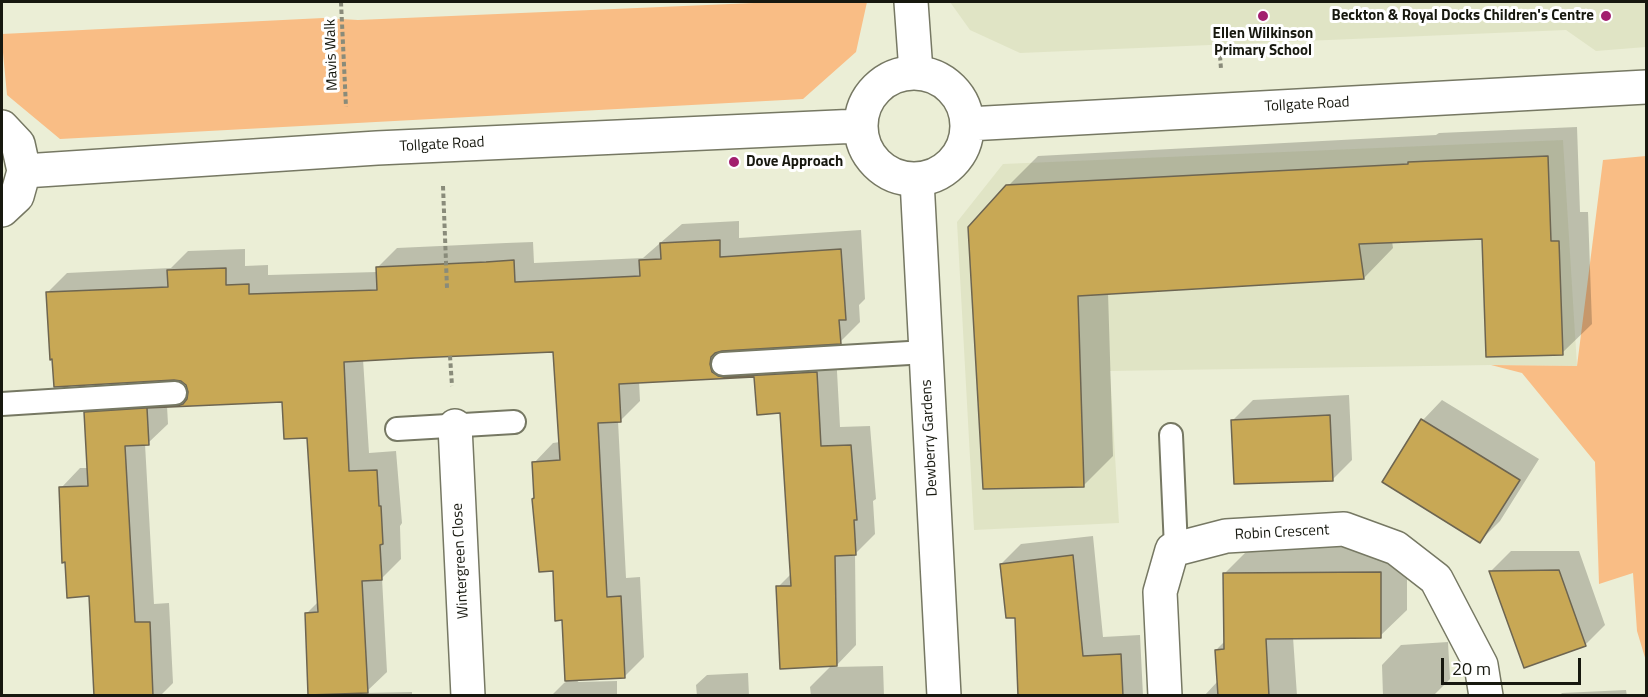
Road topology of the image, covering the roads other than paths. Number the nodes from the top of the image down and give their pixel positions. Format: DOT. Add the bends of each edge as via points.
graph roads {
  1 [pos="911,2"];
  2 [pos="916,72"];
  3 [pos="1647,87"];
  4 [pos="968,124"];
  5 [pos="860,126"];
  6 [pos="2,127"];
  7 [pos="24,171"];
  8 [pos="917,180"];
  9 [pos="2,210"];
  10 [pos="926,352"];
  11 [pos="723,364"];
  12 [pos="175,393"];
  13 [pos="2,404"];
  14 [pos="514,422"];
  15 [pos="455,426"];
  16 [pos="397,429"];
  17 [pos="1171,435"];
  18 [pos="1176,548"];
  19 [pos="468,696"];
  20 [pos="944,696"];
  21 [pos="1166,696"];
  22 [pos="1486,696"];
  1 -- 2 [label="street"];
  2 -- 4 [label="street" via="941,80 961,99"];
  2 -- 5 [label="street" via="888,79 867,98"];
  3 -- 4 [label="street, Tollgate Road"];
  4 -- 8 [label="street" via="962,152 943,173"];
  5 -- 7 [label="street, Tollgate Road" via="377,148"];
  5 -- 8 [label="street" via="867,154 888,175"];
  6 -- 7 [label="street" via="18,144"];
  7 -- 9 [label="street" via="17,196"];
  8 -- 10 [label="street, Dewberry Gardens"];
  10 -- 11 [label="lane"];
  10 -- 20 [label="street, Dewberry Gardens"];
  12 -- 13 [label="lane"];
  14 -- 15 [label="lane"];
  15 -- 16 [label="lane"];
  15 -- 19 [label="street, Wintergreen Close"];
  17 -- 18 [label="lane"];
  18 -- 21 [label="street" via="1172,550 1160,592"];
  18 -- 22 [label="street, Robin Crescent" via="1226,536 1344,529 1396,548 1436,579 1481,665"];
}
